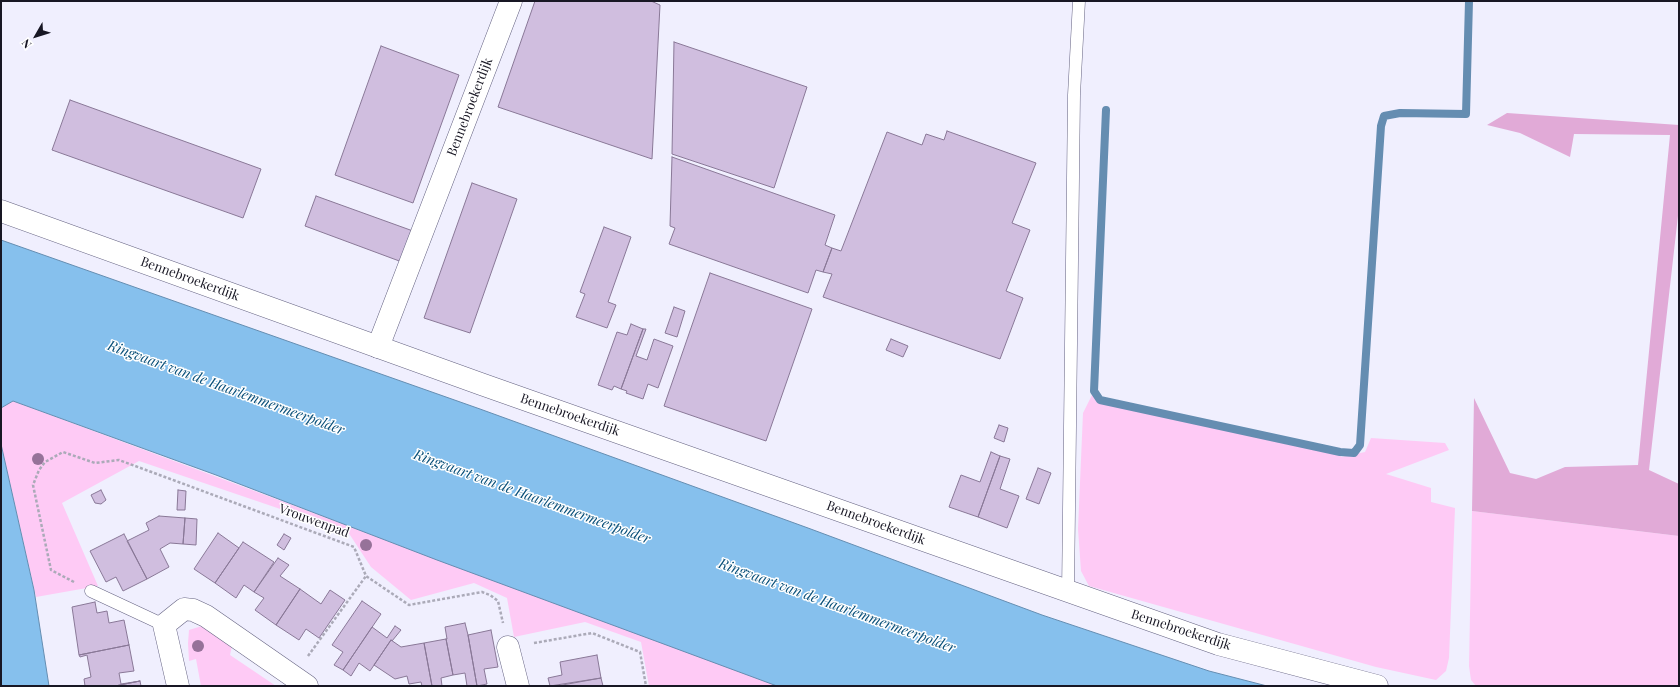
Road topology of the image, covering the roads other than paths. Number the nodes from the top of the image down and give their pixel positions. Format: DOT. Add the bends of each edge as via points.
graph roads {
  1 [pos="511,1"];
  2 [pos="1079,1"];
  3 [pos="1,211"];
  4 [pos="378,347"];
  5 [pos="91,591"];
  6 [pos="1068,592"];
  7 [pos="164,625"];
  8 [pos="508,647"];
  9 [pos="300,681"];
  10 [pos="178,686"];
  11 [pos="518,686"];
  12 [pos="1377,686"];
  1 -- 4 [label="street, Bennebroekerdijk"];
  2 -- 6 [label="lane" via="1074,95"];
  3 -- 4 [label="street, Bennebroekerdijk"];
  4 -- 6 [label="street, Bennebroekerdijk"];
  5 -- 7 [label="lane"];
  6 -- 12 [label="street, Bennebroekerdijk" via="1218,644"];
  7 -- 9 [label="street" via="184,609 193,610 206,616"];
  7 -- 10 [label="street"];
  8 -- 11 [label="street"];
}
